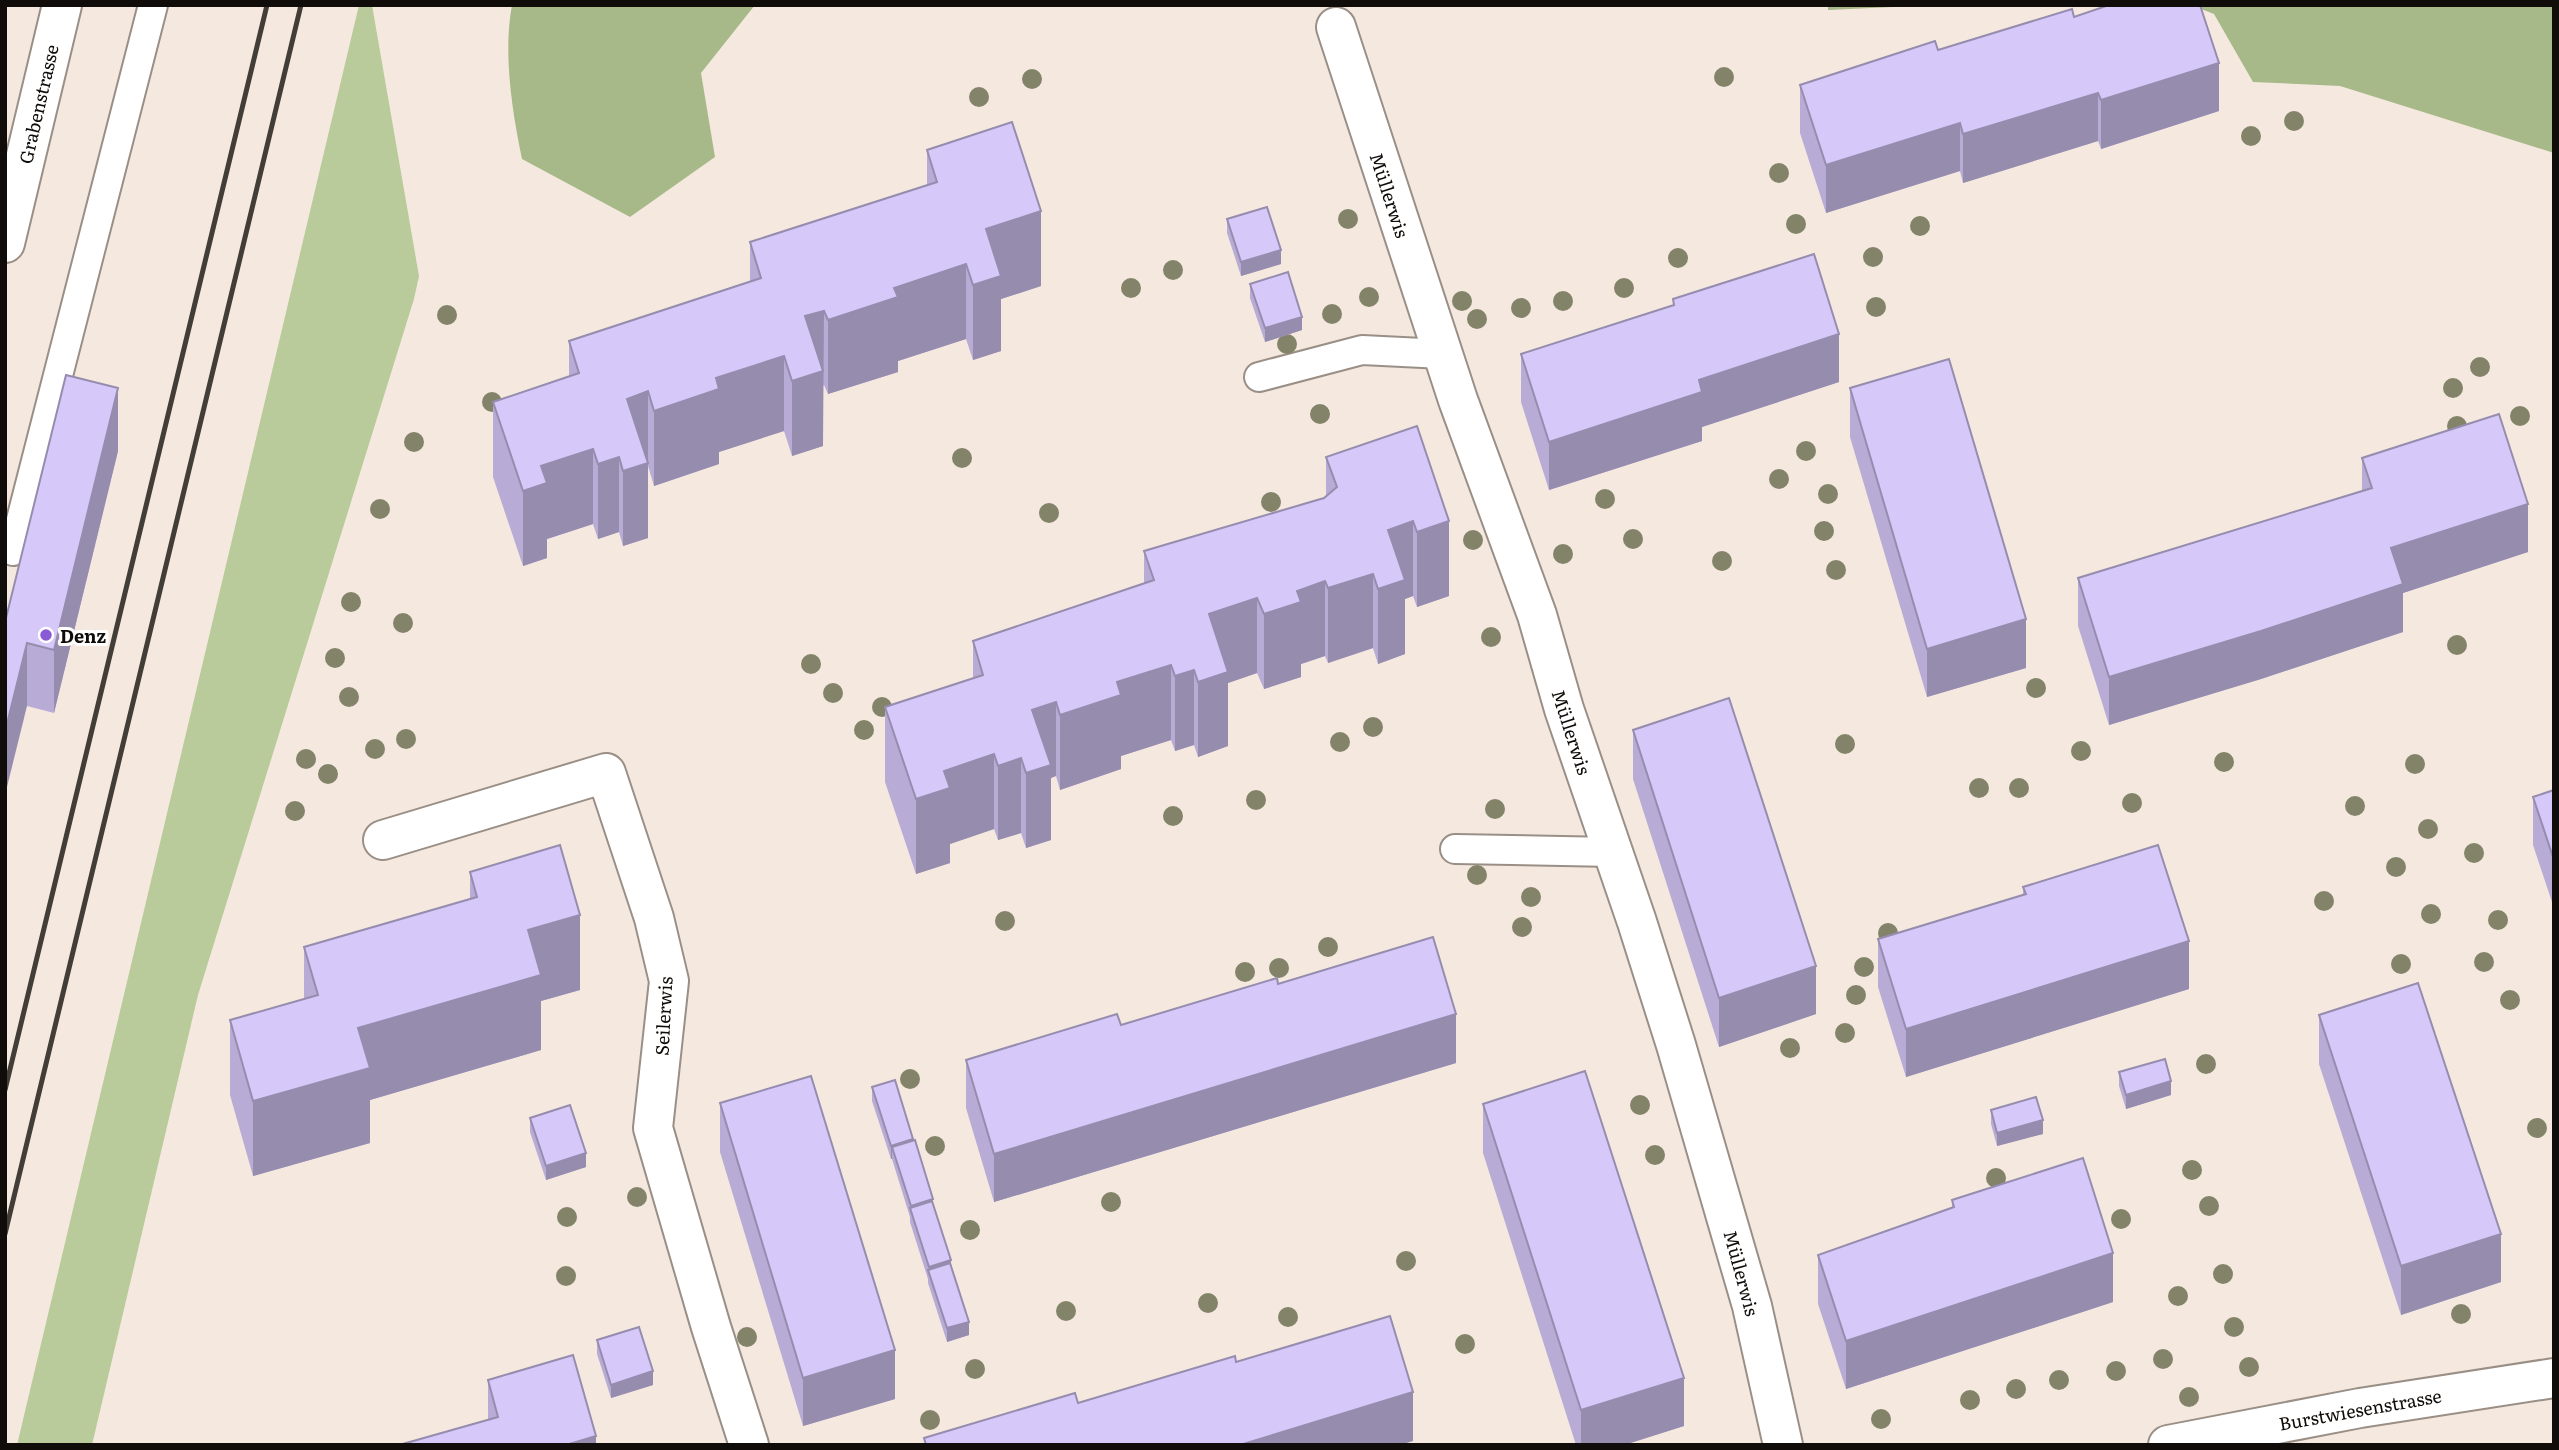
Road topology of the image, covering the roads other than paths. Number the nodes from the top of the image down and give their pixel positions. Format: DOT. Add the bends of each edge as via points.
graph roads {
  1 [pos="62,5"];
  2 [pos="153,5"];
  3 [pos="1336,27"];
  4 [pos="5,243"];
  5 [pos="1443,354"];
  6 [pos="1259,377"];
  7 [pos="5,547"];
  8 [pos="383,840"];
  9 [pos="1455,849"];
  10 [pos="1613,852"];
  11 [pos="2554,1378"];
  12 [pos="749,1445"];
  13 [pos="1783,1445"];
  14 [pos="2168,1445"];
  1 -- 4 [label="street, Grabenstrasse"];
  2 -- 7 [label="lane" via="13,551"];
  3 -- 5 [label="street, Müllerwis"];
  5 -- 6 [label="lane" via="1362,350"];
  5 -- 10 [label="street, Müllerwis" via="1533,604"];
  8 -- 12 [label="street, Seilerwis" via="606,773 669,981 653,1128"];
  9 -- 10 [label="lane"];
  10 -- 13 [label="street, Müllerwis" via="1718,1187 1752,1306"];
  11 -- 14 [label="street, Burstwiesenstrasse" via="2360,1408"];
}
